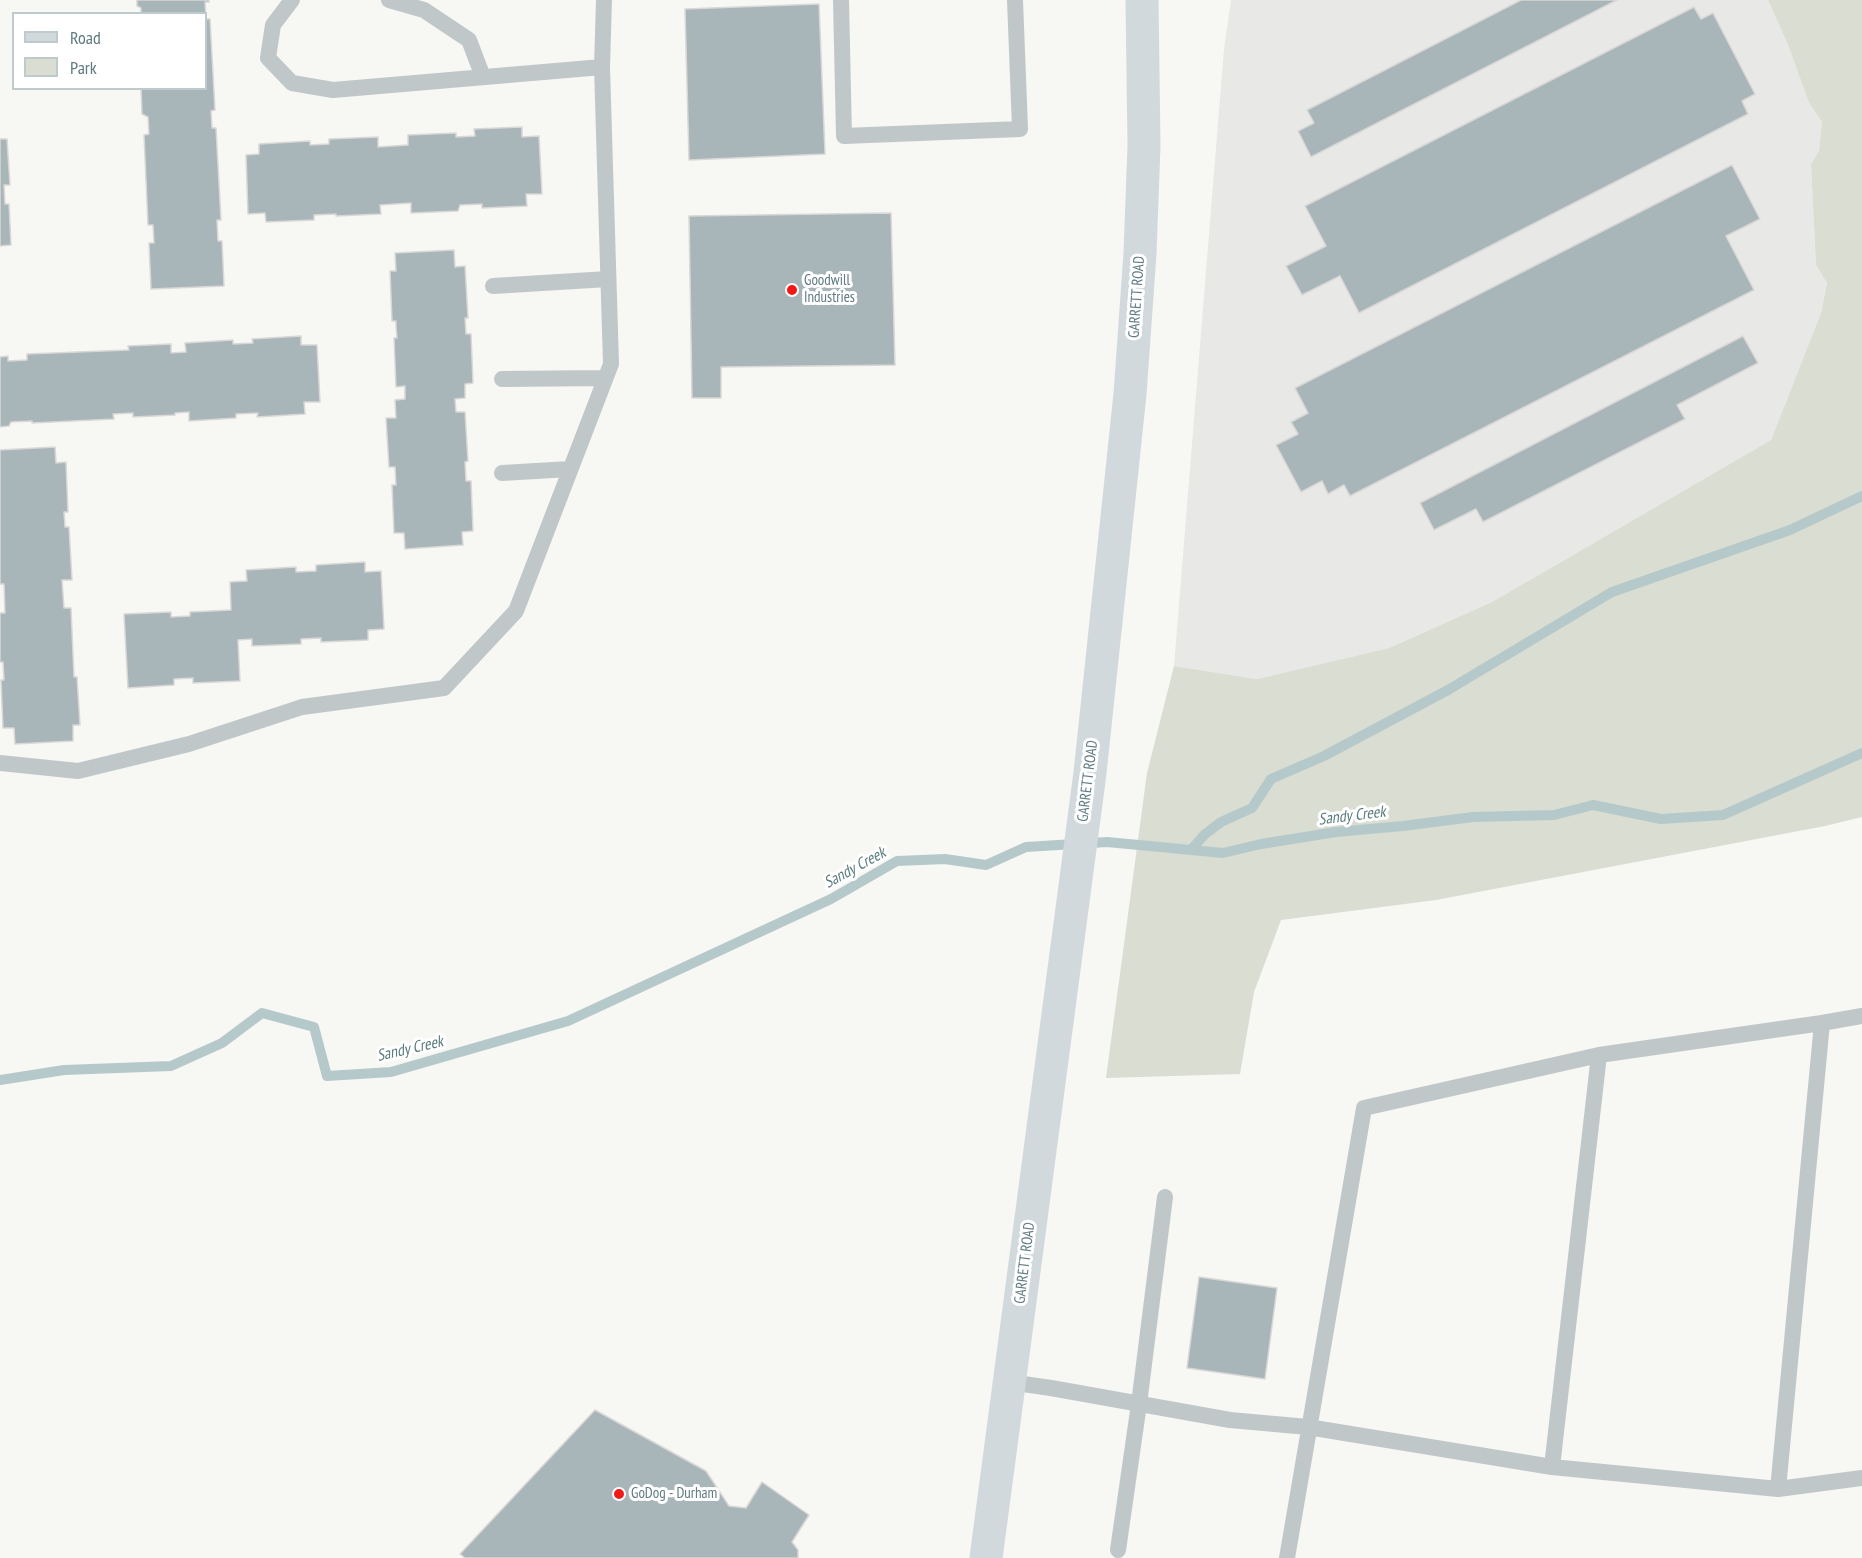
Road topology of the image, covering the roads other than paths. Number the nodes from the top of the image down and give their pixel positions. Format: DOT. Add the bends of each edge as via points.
graph roads {
  1 [pos="292,0"];
  2 [pos="389,0"];
  3 [pos="604,0"];
  4 [pos="841,0"];
  5 [pos="1015,0"];
  6 [pos="1142,0"];
  7 [pos="602,67"];
  8 [pos="483,77"];
  9 [pos="608,279"];
  10 [pos="493,286"];
  11 [pos="605,378"];
  12 [pos="502,379"];
  13 [pos="570,469"];
  14 [pos="502,473"];
  15 [pos="0,763"];
  16 [pos="1862,1016"];
  17 [pos="1822,1023"];
  18 [pos="1599,1055"];
  19 [pos="1165,1197"];
  20 [pos="1009,1382"];
  21 [pos="1139,1404"];
  22 [pos="1308,1427"];
  23 [pos="1552,1467"];
  24 [pos="1862,1478"];
  25 [pos="1778,1489"];
  26 [pos="1118,1550"];
  27 [pos="986,1558"];
  28 [pos="1287,1558"];
  1 -- 8 [label="lane" via="273,25 268,58 292,83 333,90"];
  2 -- 8 [label="lane" via="424,10 469,40"];
  3 -- 7 [label="lane"];
  4 -- 5 [label="lane" via="844,136 1020,129"];
  6 -- 20 [label="street, GARRETT ROAD" via="1144,146 1133,356 1090,773"];
  7 -- 8 [label="lane"];
  7 -- 9 [label="lane"];
  9 -- 10 [label="lane"];
  9 -- 11 [label="lane" via="611,364"];
  11 -- 12 [label="lane"];
  11 -- 13 [label="lane"];
  13 -- 14 [label="lane"];
  13 -- 15 [label="lane" via="516,611 444,688 302,707 189,744 78,771"];
  16 -- 17 [label="lane"];
  17 -- 18 [label="lane"];
  17 -- 25 [label="lane"];
  18 -- 22 [label="lane" via="1364,1108"];
  18 -- 23 [label="lane"];
  19 -- 21 [label="lane"];
  20 -- 21 [label="lane"];
  20 -- 27 [label="street, GARRETT ROAD"];
  21 -- 22 [label="lane" via="1230,1420"];
  21 -- 26 [label="lane"];
  22 -- 23 [label="lane"];
  22 -- 28 [label="lane"];
  23 -- 25 [label="lane"];
  24 -- 25 [label="lane"];
}
